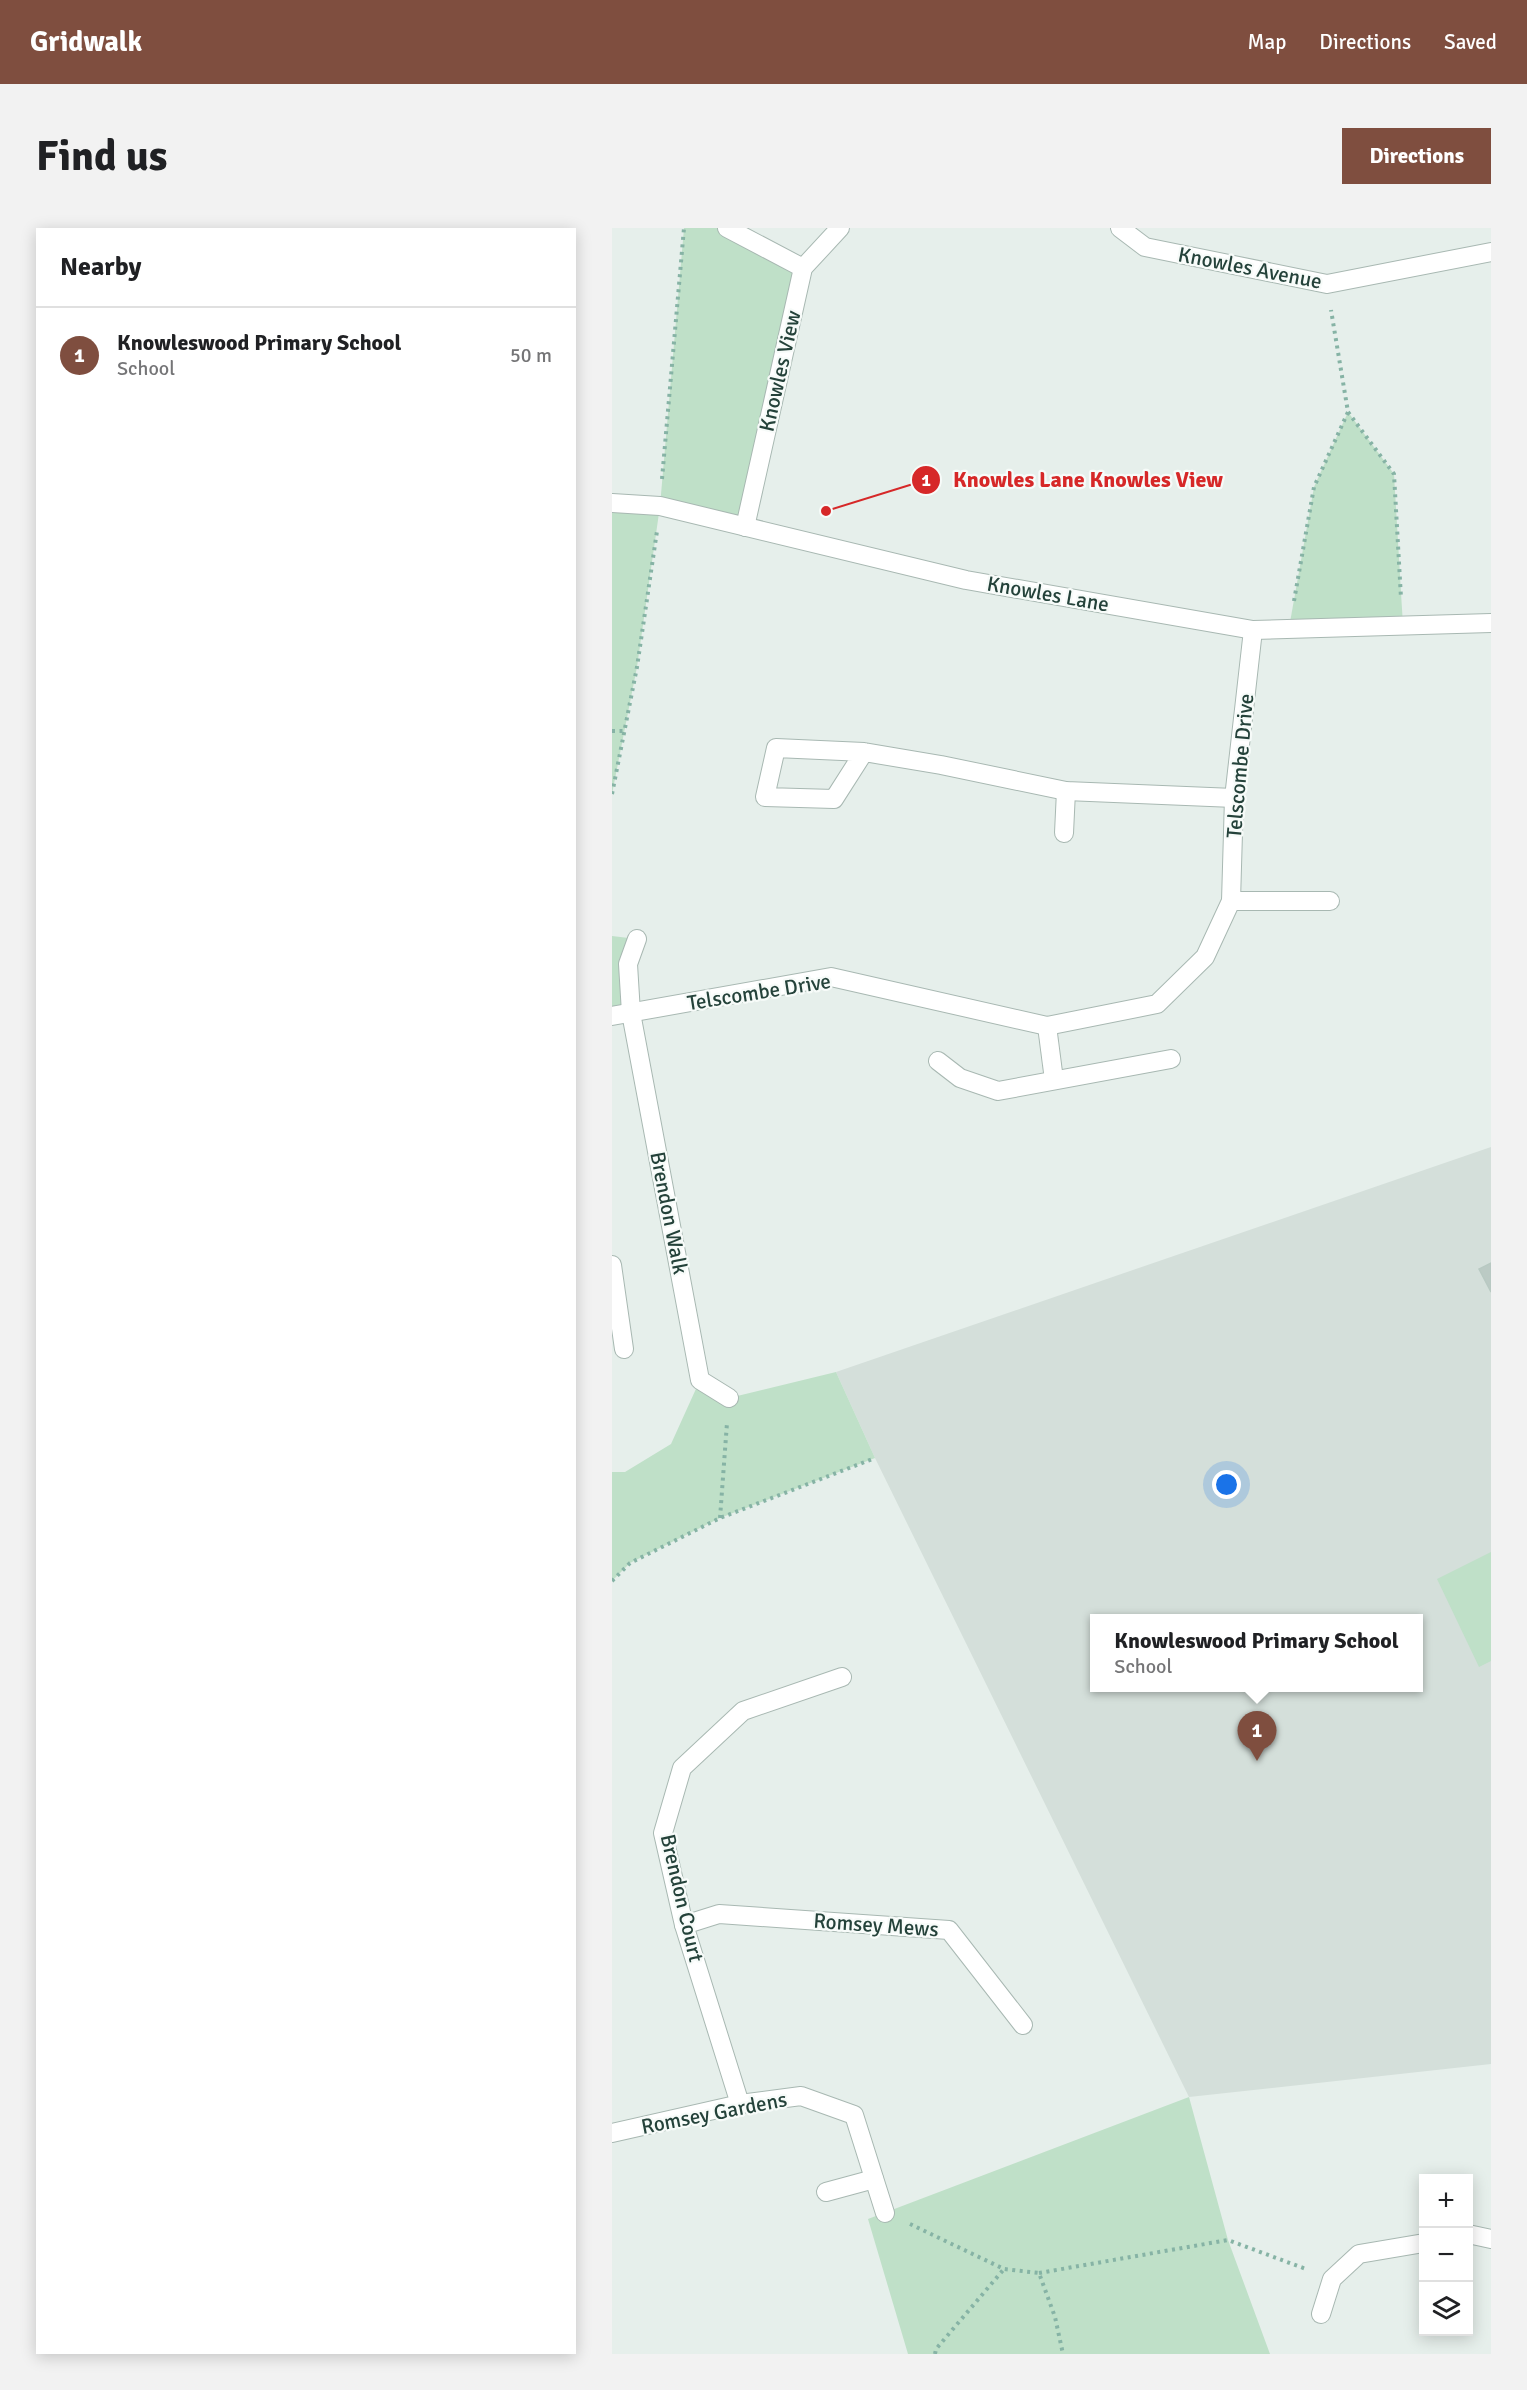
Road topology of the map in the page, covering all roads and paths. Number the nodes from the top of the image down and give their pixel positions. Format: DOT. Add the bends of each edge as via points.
graph roads {
  1 [pos="728,228"];
  2 [pos="840,228"];
  3 [pos="1120,228"];
  4 [pos="1491,252"];
  5 [pos="803,268"];
  6 [pos="1327,284"];
  7 [pos="1348,412"];
  8 [pos="612,503"];
  9 [pos="745,527"];
  10 [pos="1491,623"];
  11 [pos="1403,626"];
  12 [pos="1289,628"];
  13 [pos="1254,630"];
  14 [pos="612,731"];
  15 [pos="624,731"];
  16 [pos="864,752"];
  17 [pos="1066,791"];
  18 [pos="1234,798"];
  19 [pos="1064,833"];
  20 [pos="1231,901"];
  21 [pos="1330,901"];
  22 [pos="637,939"];
  23 [pos="631,1013"];
  24 [pos="612,1016"];
  25 [pos="1047,1026"];
  26 [pos="1171,1059"];
  27 [pos="938,1061"];
  28 [pos="1054,1080"];
  29 [pos="612,1265"];
  30 [pos="614,1295"];
  31 [pos="624,1349"];
  32 [pos="729,1398"];
  33 [pos="875,1458"];
  34 [pos="720,1518"];
  35 [pos="612,1581"];
  36 [pos="842,1677"];
  37 [pos="684,1925"];
  38 [pos="1023,2025"];
  39 [pos="740,2104"];
  40 [pos="612,2133"];
  41 [pos="874,2179"];
  42 [pos="826,2192"];
  43 [pos="885,2213"];
  44 [pos="1473,2236"];
  45 [pos="1491,2239"];
  46 [pos="1419,2244"];
  47 [pos="1004,2269"];
  48 [pos="1039,2273"];
  49 [pos="1332,2279"];
  50 [pos="1322,2314"];
  51 [pos="935,2354"];
  52 [pos="1063,2354"];
  1 -- 5 [label="street"];
  2 -- 5 [label="street"];
  3 -- 6 [label="street, Knowles Avenue" via="1145,247"];
  4 -- 6 [label="street, Knowles Avenue"];
  5 -- 9 [label="street, Knowles View"];
  6 -- 7 [label="path"];
  7 -- 11 [label="path" via="1394,474"];
  7 -- 12 [label="path" via="1314,487"];
  8 -- 9 [label="street, Knowles Lane" via="660,506"];
  9 -- 13 [label="street, Knowles Lane" via="966,580"];
  10 -- 11 [label="street, Knowles Lane"];
  11 -- 12 [label="street, Knowles Lane"];
  12 -- 13 [label="street, Knowles Lane"];
  13 -- 18 [label="street, Telscombe Drive"];
  14 -- 15 [label="path"];
  16 -- 16 [label="street" via="776,748 765,797 834,799"];
  16 -- 17 [label="street"];
  17 -- 18 [label="street"];
  17 -- 19 [label="street"];
  18 -- 20 [label="street, Telscombe Drive"];
  20 -- 21 [label="street"];
  20 -- 25 [label="street, Telscombe Drive" via="1205,957 1158,1004"];
  22 -- 23 [label="street, Brendon Walk" via="628,964"];
  23 -- 24 [label="street, Telscombe Drive"];
  23 -- 25 [label="street, Telscombe Drive" via="831,977"];
  23 -- 32 [label="street, Brendon Walk" via="700,1380"];
  25 -- 28 [label="street"];
  26 -- 28 [label="street"];
  27 -- 28 [label="street" via="960,1078 998,1090"];
  29 -- 30 [label="street"];
  30 -- 31 [label="street"];
  32 -- 34 [label="path"];
  33 -- 34 [label="path"];
  34 -- 35 [label="path" via="630,1563"];
  36 -- 37 [label="street, Brendon Court" via="743,1711 682,1768 663,1833"];
  37 -- 38 [label="street, Romsey Mews" via="719,1914 949,1930"];
  37 -- 39 [label="street, Brendon Court"];
  39 -- 40 [label="street, Romsey Gardens"];
  39 -- 41 [label="street, Romsey Gardens" via="801,2096 854,2115"];
  41 -- 42 [label="street"];
  41 -- 43 [label="street, Romsey Gardens"];
  43 -- 47 [label="path"];
  44 -- 45 [label="street"];
  46 -- 49 [label="street" via="1359,2254"];
  47 -- 48 [label="path"];
  47 -- 51 [label="path"];
  48 -- 49 [label="path" via="1228,2240"];
  48 -- 52 [label="path"];
  49 -- 50 [label="street"];
}
